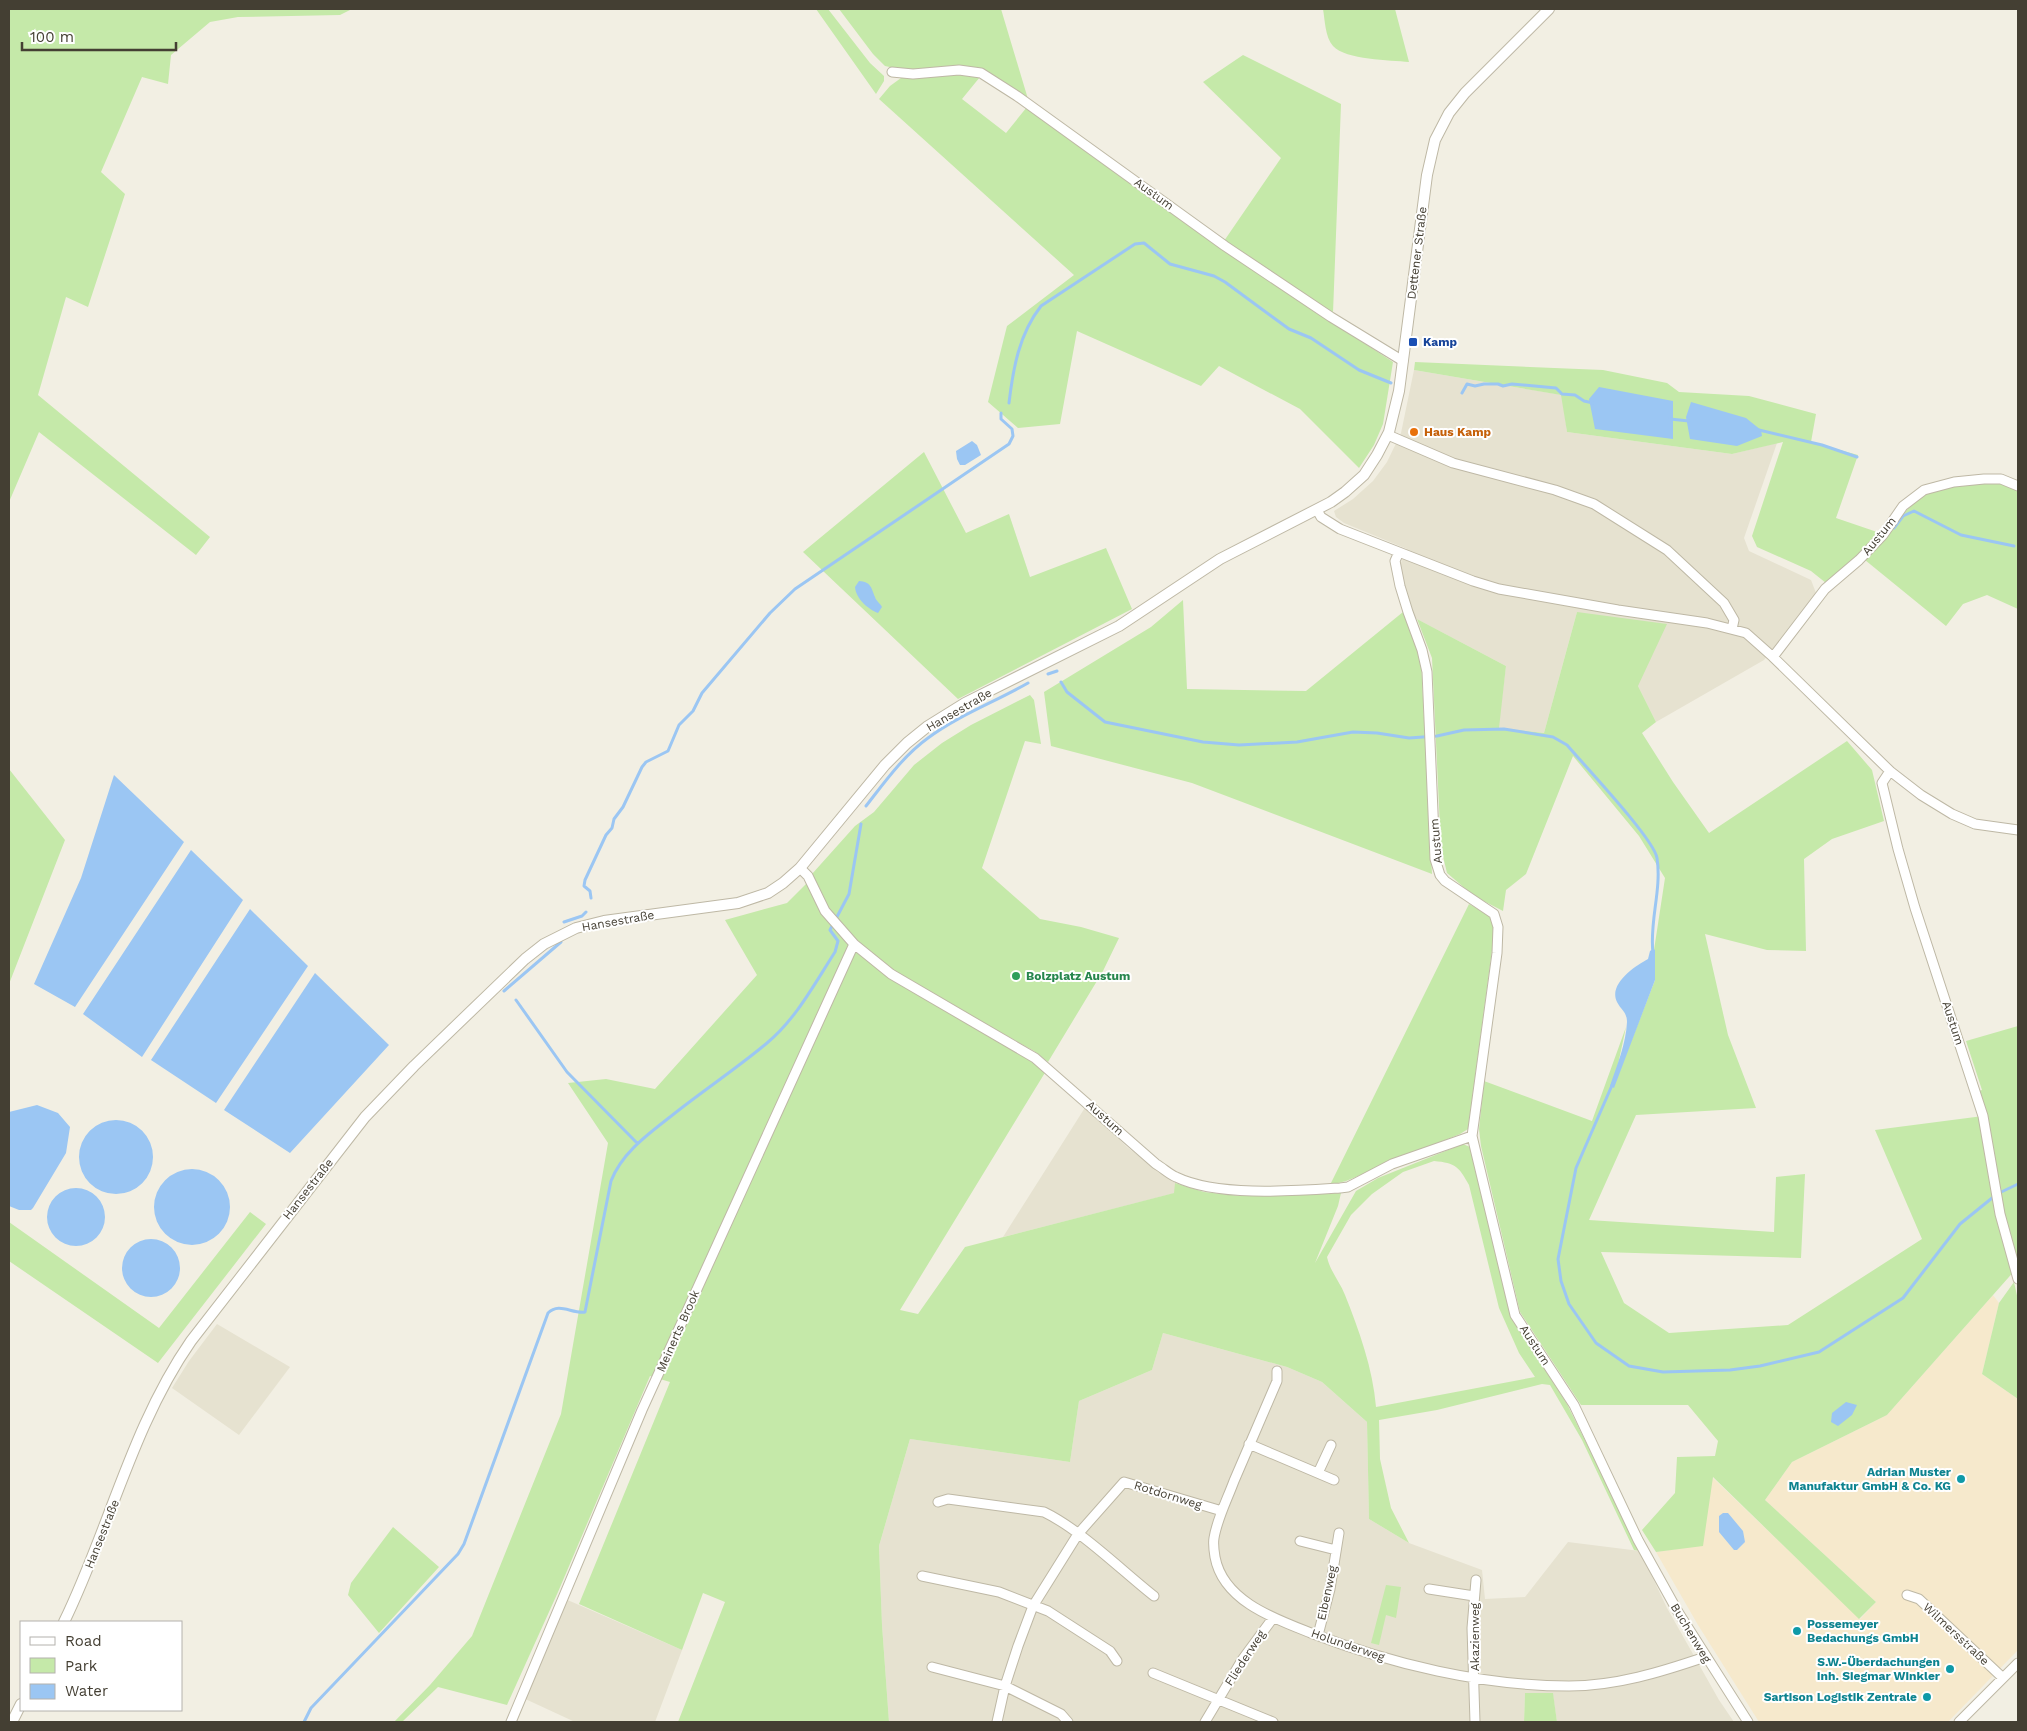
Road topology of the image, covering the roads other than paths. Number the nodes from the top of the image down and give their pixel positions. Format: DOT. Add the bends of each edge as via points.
graph roads {
  1 [pos="1549,9"];
  2 [pos="892,72"];
  3 [pos="1403,361"];
  4 [pos="1388,435"];
  5 [pos="2018,486"];
  6 [pos="1317,510"];
  7 [pos="1399,552"];
  8 [pos="1732,629"];
  9 [pos="1773,656"];
  10 [pos="1890,771"];
  11 [pos="2018,830"];
  12 [pos="800,868"];
  13 [pos="854,944"];
  14 [pos="1472,1136"];
  15 [pos="2018,1279"];
  16 [pos="1277,1371"];
  17 [pos="1249,1444"];
  18 [pos="1331,1444"];
  19 [pos="1318,1473"];
  20 [pos="1334,1480"];
  21 [pos="938,1502"];
  22 [pos="1222,1511"];
  23 [pos="1339,1533"];
  24 [pos="1078,1534"];
  25 [pos="1638,1540"];
  26 [pos="1300,1541"];
  27 [pos="1336,1550"];
  28 [pos="922,1576"];
  29 [pos="1476,1580"];
  30 [pos="1429,1589"];
  31 [pos="1907,1595"];
  32 [pos="1154,1596"];
  33 [pos="1474,1596"];
  34 [pos="1033,1606"];
  35 [pos="1272,1618"];
  36 [pos="64,1621"];
  37 [pos="1318,1635"];
  38 [pos="1705,1657"];
  39 [pos="1116,1661"];
  40 [pos="2018,1662"];
  41 [pos="932,1666"];
  42 [pos="1153,1673"];
  43 [pos="1475,1678"];
  44 [pos="2003,1678"];
  45 [pos="1005,1686"];
  46 [pos="1219,1699"];
  47 [pos="20,1706"];
  48 [pos="12,1722"];
  49 [pos="511,1722"];
  50 [pos="997,1722"];
  51 [pos="1068,1722"];
  52 [pos="1205,1722"];
  53 [pos="1273,1722"];
  54 [pos="1475,1722"];
  55 [pos="1748,1722"];
  56 [pos="1959,1722"];
  1 -- 3 [label="street, Dettener Straße" via="1465,93 1449,113 1436,140 1427,175"];
  2 -- 3 [label="street, Austum" via="913,74 959,70 981,73 1225,246"];
  3 -- 4 [label="street, Dettener Straße"];
  4 -- 6 [label="street, Dettener Straße" via="1364,476"];
  4 -- 8 [label="street" via="1453,463 1555,490 1594,504 1667,550 1724,603 1734,620"];
  5 -- 9 [label="street, Austum" via="2002,479 1984,479 1924,490 1903,506 1883,536 1859,560 1825,589"];
  6 -- 7 [label="street" via="1331,524"];
  6 -- 12 [label="street, Hansestraße" via="1220,559 1119,626 928,726 885,765"];
  7 -- 8 [label="street" via="1499,589"];
  7 -- 14 [label="street, Austum" via="1395,561 1400,586 1427,672 1435,859 1445,881 1494,914 1498,927"];
  8 -- 9 [label="street" via="1746,633"];
  9 -- 10 [label="street"];
  10 -- 11 [label="street" via="1921,795 1967,821"];
  10 -- 15 [label="street, Austum" via="1882,783 1898,849 1983,1116 2000,1214"];
  12 -- 13 [label="street, Austum" via="808,876 824,911"];
  12 -- 36 [label="street, Hansestraße" via="784,883 755,898 604,921 560,935 525,959 387,1094 214,1309 176,1362 154,1403"];
  13 -- 14 [label="street, Austum" via="898,978 1035,1058 1156,1164 1176,1177 1199,1184 1251,1190 1348,1187 1392,1164"];
  13 -- 49 [label="street, Meinerts Brook" via="642,1410"];
  14 -- 25 [label="street, Austum" via="1515,1315 1574,1404"];
  16 -- 17 [label="street, Holunderweg" via="1277,1381"];
  17 -- 19 [label="street"];
  17 -- 22 [label="street, Holunderweg"];
  18 -- 19 [label="street"];
  19 -- 20 [label="street"];
  21 -- 24 [label="street" via="948,1499 1044,1512"];
  22 -- 24 [label="street, Rotdornweg" via="1124,1482"];
  22 -- 35 [label="street, Holunderweg" via="1213,1540 1220,1572 1237,1594"];
  23 -- 27 [label="street, Eibenweg"];
  24 -- 32 [label="street"];
  24 -- 34 [label="street, Rotdornweg"];
  25 -- 38 [label="street, Buchenweg"];
  26 -- 27 [label="street, Eibenweg"];
  27 -- 37 [label="street, Eibenweg"];
  28 -- 34 [label="street" via="999,1592"];
  29 -- 33 [label="street, Akazienweg"];
  30 -- 33 [label="street, Akazienweg"];
  31 -- 44 [label="street, Wilmersstraße" via="1919,1599"];
  33 -- 43 [label="street, Akazienweg"];
  34 -- 39 [label="street" via="1048,1611 1110,1651"];
  34 -- 45 [label="street, Rotdornweg"];
  35 -- 37 [label="street, Holunderweg"];
  35 -- 46 [label="street, Fliederweg"];
  37 -- 43 [label="street, Holunderweg" via="1366,1653"];
  38 -- 43 [label="street, Holunderweg" via="1658,1673 1597,1685 1547,1685"];
  38 -- 55 [label="street, Buchenweg"];
  40 -- 44 [label="street"];
  41 -- 45 [label="street"];
  42 -- 46 [label="street, Fliederweg"];
  43 -- 54 [label="street, Akazienweg"];
  44 -- 56 [label="street"];
  45 -- 50 [label="street, Rotdornweg"];
  45 -- 51 [label="street" via="1061,1714"];
  46 -- 52 [label="street, Fliederweg"];
  46 -- 53 [label="street, Fliederweg"];
  47 -- 48 [label="street"];
}
